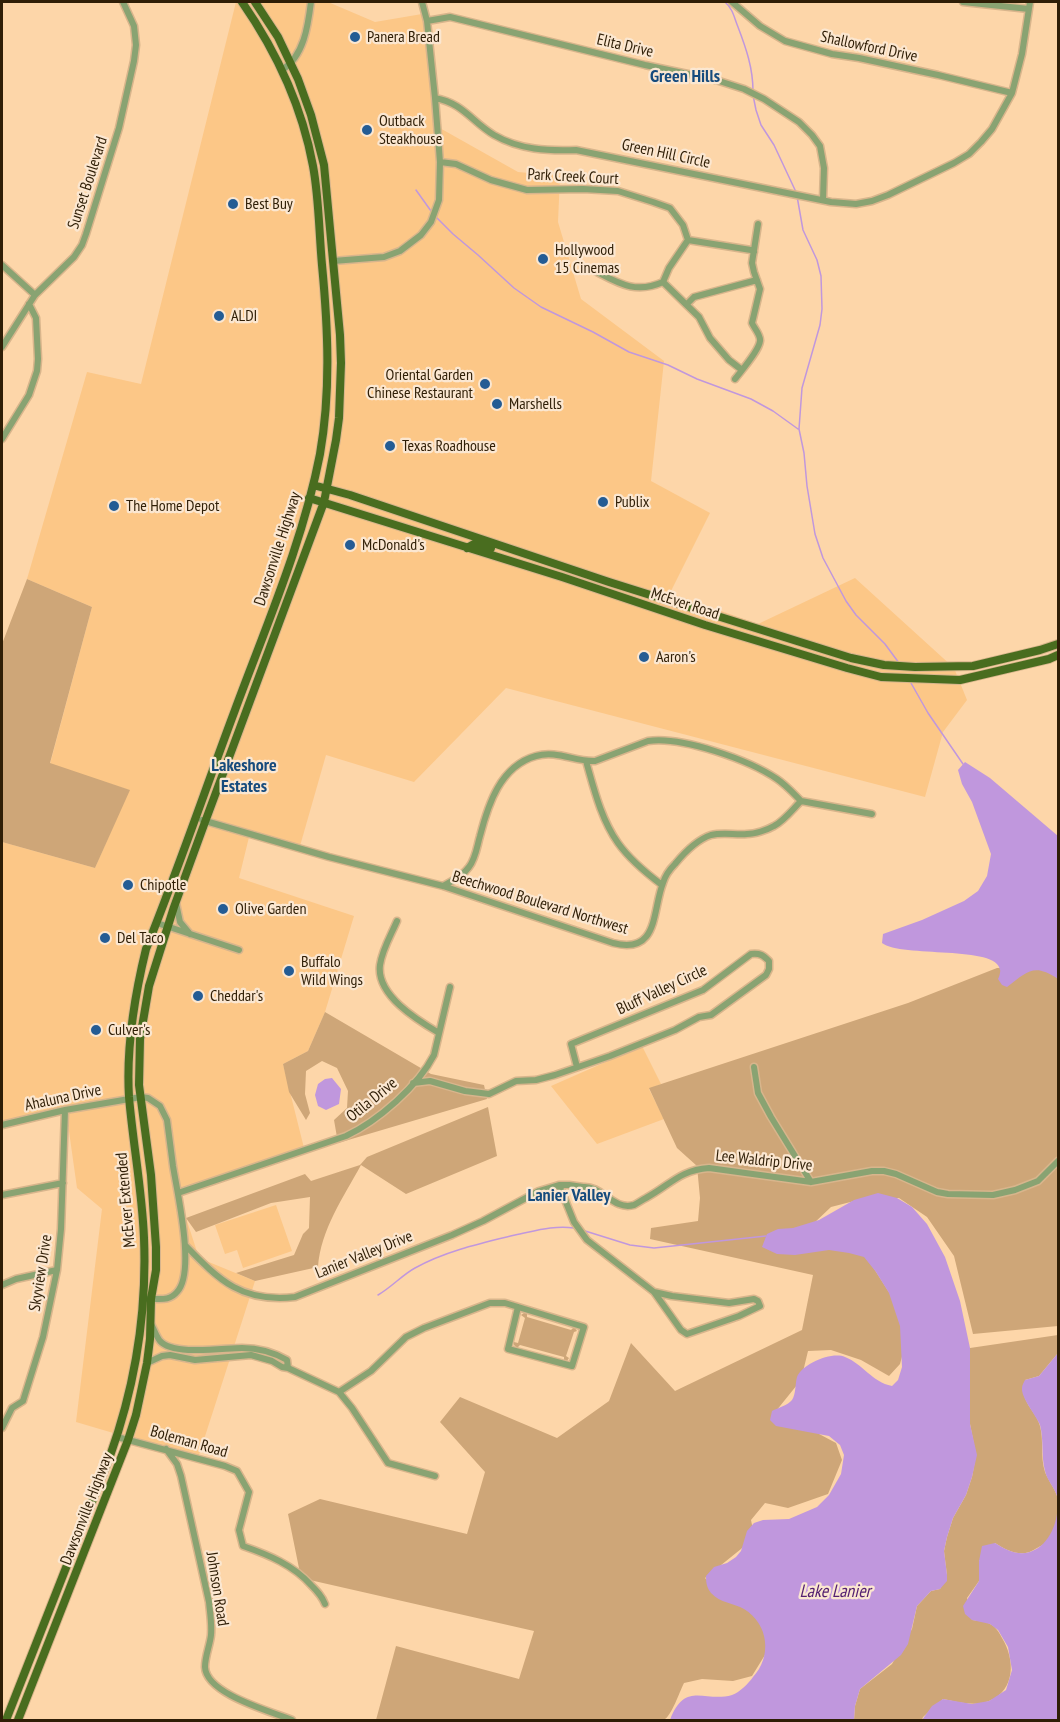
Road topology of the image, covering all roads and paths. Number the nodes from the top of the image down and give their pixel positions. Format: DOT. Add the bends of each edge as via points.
graph roads {
  1 [pos="123,2"];
  2 [pos="242,2"];
  3 [pos="255,2"];
  4 [pos="311,2"];
  5 [pos="422,2"];
  6 [pos="732,2"];
  7 [pos="963,2"];
  8 [pos="1030,5"];
  9 [pos="427,21"];
  10 [pos="291,64"];
  11 [pos="282,70"];
  12 [pos="1012,93"];
  13 [pos="435,98"];
  14 [pos="440,162"];
  15 [pos="823,200"];
  16 [pos="758,224"];
  17 [pos="688,240"];
  18 [pos="754,252"];
  19 [pos="333,261"];
  20 [pos="2,265"];
  21 [pos="591,269"];
  22 [pos="757,280"];
  23 [pos="663,282"];
  24 [pos="34,295"];
  25 [pos="29,304"];
  26 [pos="687,304"];
  27 [pos="2,347"];
  28 [pos="742,370"];
  29 [pos="735,379"];
  30 [pos="2,438"];
  31 [pos="313,485"];
  32 [pos="327,489"];
  33 [pos="309,498"];
  34 [pos="324,502"];
  35 [pos="467,548"];
  36 [pos="541,560"];
  37 [pos="1059,644"];
  38 [pos="1059,655"];
  39 [pos="234,710"];
  40 [pos="245,714"];
  41 [pos="586,761"];
  42 [pos="801,801"];
  43 [pos="872,814"];
  44 [pos="196,818"];
  45 [pos="205,822"];
  46 [pos="662,885"];
  47 [pos="443,886"];
  48 [pos="176,901"];
  49 [pos="397,921"];
  50 [pos="157,922"];
  51 [pos="168,927"];
  52 [pos="191,935"];
  53 [pos="239,950"];
  54 [pos="450,987"];
  55 [pos="439,1033"];
  56 [pos="754,1066"];
  57 [pos="577,1067"];
  58 [pos="413,1083"];
  59 [pos="141,1097"];
  60 [pos="129,1098"];
  61 [pos="65,1110"];
  62 [pos="2,1125"];
  63 [pos="1059,1161"];
  64 [pos="811,1182"];
  65 [pos="63,1183"];
  66 [pos="559,1185"];
  67 [pos="178,1193"];
  68 [pos="2,1195"];
  69 [pos="185,1245"];
  70 [pos="57,1270"];
  71 [pos="2,1286"];
  72 [pos="654,1292"];
  73 [pos="147,1299"];
  74 [pos="518,1307"];
  75 [pos="151,1324"];
  76 [pos="184,1348"];
  77 [pos="248,1352"];
  78 [pos="273,1357"];
  79 [pos="183,1358"];
  80 [pos="147,1363"];
  81 [pos="339,1392"];
  82 [pos="2,1428"];
  83 [pos="117,1437"];
  84 [pos="128,1440"];
  85 [pos="166,1449"];
  86 [pos="435,1476"];
  87 [pos="325,1604"];
  88 [pos="6,1720"];
  89 [pos="18,1720"];
  90 [pos="292,1720"];
  1 -- 24 [label="street, Sunset Boulevard" via="134,26 136,45 109,162 82,245"];
  2 -- 11 [label="main road, Dawsonville Highway"];
  3 -- 10 [label="main road, Dawsonville Highway"];
  4 -- 10 [label="street" via="305,34"];
  5 -- 9 [label="street"];
  6 -- 12 [label="street, Shallowford Drive" via="785,41"];
  7 -- 8 [label="street, Green Hill Circle"];
  8 -- 12 [label="street, Green Hill Circle"];
  9 -- 13 [label="street"];
  9 -- 15 [label="street, Elita Drive" via="450,17 744,89 800,122 820,146"];
  10 -- 11 [label="street"];
  10 -- 19 [label="main road, Dawsonville Highway" via="311,115 324,165"];
  11 -- 31 [label="main road, Dawsonville Highway" via="300,116 313,167 325,301 328,382"];
  12 -- 15 [label="street, Green Hill Circle" via="987,136 954,164 872,201 856,204"];
  13 -- 14 [label="street"];
  13 -- 15 [label="street, Green Hill Circle" via="453,103 494,135 513,144 548,151 576,150"];
  14 -- 17 [label="street, Park Creek Court" via="527,190 618,191 653,201 670,208"];
  14 -- 19 [label="street" via="439,200 421,235 400,251 384,257"];
  16 -- 18 [label="street"];
  17 -- 18 [label="street"];
  17 -- 23 [label="street"];
  18 -- 22 [label="street" via="752,262"];
  19 -- 32 [label="main road, Dawsonville Highway" via="341,396"];
  20 -- 24 [label="street"];
  21 -- 23 [label="street" via="636,288"];
  22 -- 26 [label="street" via="694,297"];
  22 -- 28 [label="street" via="760,289 752,323 760,341"];
  23 -- 26 [label="street"];
  24 -- 25 [label="street, Sunset Boulevard"];
  25 -- 27 [label="street, Sunset Boulevard"];
  25 -- 30 [label="street" via="36,318 37,371 29,395"];
  26 -- 28 [label="street" via="710,338"];
  28 -- 29 [label="street"];
  31 -- 32 [label="main road, McEver Road"];
  31 -- 33 [label="main road, Dawsonville Highway"];
  32 -- 34 [label="main road, Dawsonville Highway"];
  32 -- 36 [label="main road, McEver Road"];
  33 -- 34 [label="main road, McEver Road"];
  33 -- 39 [label="main road, Dawsonville Highway" via="285,576"];
  34 -- 35 [label="main road, McEver Road"];
  34 -- 40 [label="main road, Dawsonville Highway"];
  35 -- 36 [label="main road" via="478,544"];
  35 -- 38 [label="main road, McEver Road" via="881,677 960,680"];
  36 -- 37 [label="main road, McEver Road" via="884,665 973,666"];
  39 -- 40 [label="main road"];
  39 -- 44 [label="main road, Dawsonville Highway"];
  40 -- 45 [label="main road, Dawsonville Highway"];
  41 -- 42 [label="street" via="648,741 674,741 763,771"];
  41 -- 46 [label="street" via="610,830 627,853"];
  41 -- 47 [label="street" via="547,754 524,761 513,770 496,789 487,808 472,863"];
  42 -- 43 [label="street"];
  42 -- 46 [label="street, Beechwood Boulevard Northwest" via="775,826 750,834 711,835 698,841 676,862"];
  44 -- 45 [label="street, Beechwood Boulevard Northwest"];
  44 -- 50 [label="main road, Dawsonville Highway"];
  45 -- 47 [label="street, Beechwood Boulevard Northwest"];
  45 -- 48 [label="main road, Dawsonville Highway"];
  46 -- 47 [label="street, Beechwood Boulevard Northwest" via="650,930 642,941 630,945 613,943"];
  48 -- 51 [label="main road, Dawsonville Highway"];
  48 -- 52 [label="street" via="180,922"];
  49 -- 55 [label="street" via="379,974 400,1005"];
  50 -- 51 [label="street"];
  50 -- 60 [label="main road, Dawsonville Highway" via="136,993 129,1046"];
  51 -- 52 [label="street"];
  51 -- 59 [label="main road, Dawsonville Highway" via="144,1012 139,1056"];
  52 -- 53 [label="street"];
  54 -- 55 [label="street, Otila Drive"];
  55 -- 58 [label="street, Otila Drive" via="434,1055"];
  56 -- 64 [label="street" via="758,1093"];
  57 -- 57 [label="street, Bluff Valley Circle" via="711,1015 766,975 769,961 751,954 703,990 571,1044"];
  57 -- 58 [label="street, Bluff Valley Circle" via="536,1080 516,1081 489,1094 430,1081"];
  58 -- 67 [label="street, Otila Drive" via="361,1129"];
  59 -- 60 [label="street, Ahaluna Drive"];
  59 -- 67 [label="street" via="153,1101 164,1112"];
  59 -- 73 [label="main road, Dawsonville Highway" via="156,1247 156,1270"];
  60 -- 61 [label="street, Ahaluna Drive"];
  60 -- 73 [label="main road, McEver Extended" via="139,1176"];
  61 -- 62 [label="street, Ahaluna Drive"];
  61 -- 65 [label="street, Skyview Drive"];
  63 -- 64 [label="street, Lee Waldrip Drive" via="1038,1181 993,1195 937,1192 884,1171"];
  64 -- 66 [label="street, Lee Waldrip Drive" via="695,1169 634,1205 622,1206 589,1186"];
  65 -- 68 [label="street"];
  65 -- 70 [label="street, Skyview Drive"];
  66 -- 69 [label="street, Lanier Valley Drive" via="528,1196 452,1235 295,1297 276,1299 239,1290 223,1281"];
  66 -- 72 [label="street" via="574,1222 587,1240"];
  67 -- 69 [label="street"];
  69 -- 73 [label="street" via="181,1288 167,1299"];
  70 -- 71 [label="street"];
  70 -- 82 [label="street, Skyview Drive" via="43,1337 23,1401 12,1408"];
  72 -- 72 [label="street" via="729,1303 754,1299 760,1306 687,1334"];
  73 -- 75 [label="main road, Dawsonville Highway"];
  73 -- 83 [label="main road, Dawsonville Highway" via="131,1387"];
  74 -- 74 [label="street" via="584,1327 572,1366 508,1349"];
  74 -- 81 [label="street" via="490,1304 424,1328 406,1337 372,1371"];
  75 -- 76 [label="street" via="161,1342"];
  75 -- 80 [label="main road, Dawsonville Highway"];
  76 -- 77 [label="street"];
  76 -- 79 [label="street"];
  77 -- 78 [label="street" via="257,1357"];
  77 -- 78 [label="street" via="260,1349"];
  77 -- 79 [label="street" via="195,1360"];
  78 -- 81 [label="street" via="287,1360 288,1368"];
  79 -- 80 [label="street" via="162,1356"];
  80 -- 84 [label="main road, Dawsonville Highway"];
  81 -- 86 [label="street" via="388,1463"];
  83 -- 84 [label="street, Boleman Road"];
  83 -- 88 [label="main road, Dawsonville Highway"];
  84 -- 85 [label="street, Boleman Road"];
  84 -- 89 [label="main road, Dawsonville Highway"];
  85 -- 87 [label="street, Boleman Road" via="237,1471 249,1492 238,1530 243,1546 301,1573"];
  85 -- 90 [label="street, Johnson Road" via="177,1464 209,1602 211,1634 205,1669 208,1678 230,1696"];
}
